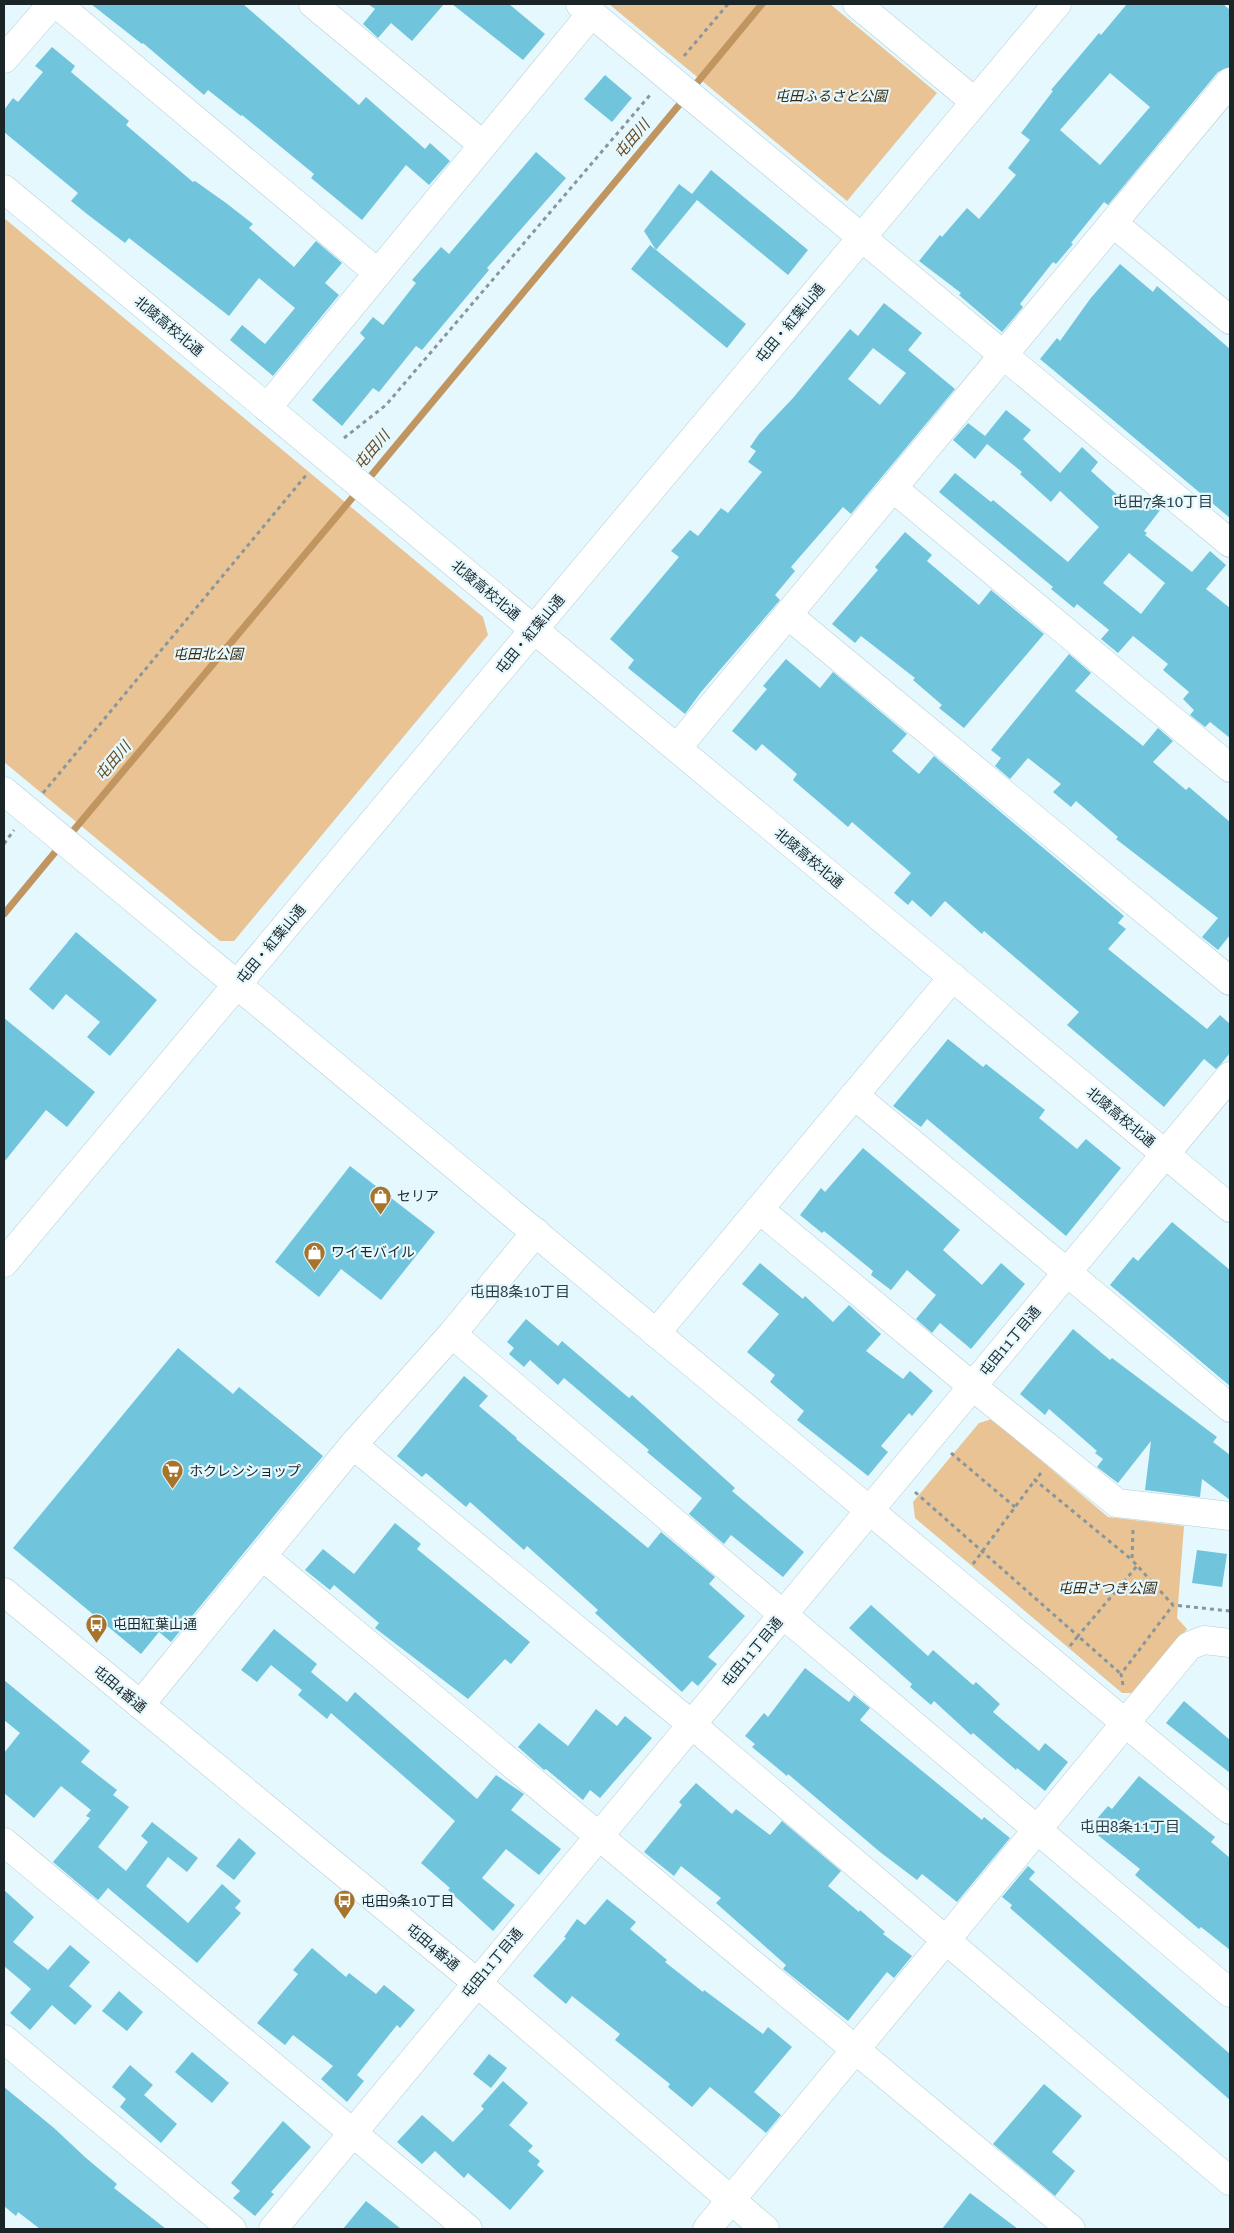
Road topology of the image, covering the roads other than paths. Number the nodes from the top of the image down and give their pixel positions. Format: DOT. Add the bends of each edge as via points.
graph roads {
  1 [pos="52,4"];
  2 [pos="57,4"];
  3 [pos="313,4"];
  4 [pos="857,4"];
  5 [pos="1057,4"];
  6 [pos="585,9"];
  7 [pos="4,59"];
  8 [pos="1227,92"];
  9 [pos="975,102"];
  10 [pos="483,144"];
  11 [pos="4,189"];
  12 [pos="1113,223"];
  13 [pos="861,238"];
  14 [pos="378,273"];
  15 [pos="1230,320"];
  16 [pos="1003,355"];
  17 [pos="267,408"];
  18 [pos="893,488"];
  19 [pos="1230,543"];
  20 [pos="788,615"];
  21 [pos="534,630"];
  22 [pos="677,748"];
  23 [pos="1230,768"];
  24 [pos="4,791"];
  25 [pos="953,977"];
  26 [pos="1230,982"];
  27 [pos="236,985"];
  28 [pos="1230,1076"];
  29 [pos="854,1095"];
  30 [pos="1165,1154"];
  31 [pos="1230,1208"];
  32 [pos="759,1209"];
  33 [pos="536,1232"];
  34 [pos="4,1264"];
  35 [pos="1066,1272"];
  36 [pos="656,1333"];
  37 [pos="452,1334"];
  38 [pos="972,1386"];
  39 [pos="1230,1408"];
  40 [pos="353,1444"];
  41 [pos="869,1510"];
  42 [pos="1230,1516"];
  43 [pos="262,1556"];
  44 [pos="4,1592"];
  45 [pos="783,1616"];
  46 [pos="1230,1643"];
  47 [pos="140,1705"];
  48 [pos="691,1724"];
  49 [pos="1127,1724"];
  50 [pos="1230,1810"];
  51 [pos="1039,1830"];
  52 [pos="598,1835"];
  53 [pos="4,1842"];
  54 [pos="945,1941"];
  55 [pos="476,1982"];
  56 [pos="1230,1994"];
  57 [pos="4,2039"];
  58 [pos="856,2050"];
  59 [pos="352,2133"];
  60 [pos="1230,2181"];
  61 [pos="731,2201"];
  62 [pos="232,2229"];
  63 [pos="273,2229"];
  64 [pos="468,2229"];
  65 [pos="707,2229"];
  66 [pos="765,2229"];
  67 [pos="1071,2229"];
  1 -- 7 [label="street"];
  2 -- 14 [label="street"];
  3 -- 10 [label="street"];
  4 -- 9 [label="street"];
  5 -- 9 [label="street, 屯田・紅葉山通"];
  6 -- 10 [label="street"];
  6 -- 13 [label="street"];
  8 -- 12 [label="street"];
  9 -- 13 [label="street, 屯田・紅葉山通"];
  10 -- 14 [label="street"];
  11 -- 17 [label="street, 北陵高校北通"];
  12 -- 15 [label="street"];
  12 -- 16 [label="street"];
  13 -- 16 [label="street"];
  13 -- 21 [label="street, 屯田・紅葉山通"];
  14 -- 17 [label="street"];
  16 -- 18 [label="street"];
  16 -- 19 [label="street"];
  17 -- 21 [label="street, 北陵高校北通"];
  18 -- 20 [label="street"];
  18 -- 23 [label="street"];
  20 -- 22 [label="street"];
  20 -- 26 [label="street"];
  21 -- 22 [label="street, 北陵高校北通"];
  21 -- 27 [label="street, 屯田・紅葉山通"];
  22 -- 25 [label="street, 北陵高校北通"];
  24 -- 27 [label="street"];
  25 -- 29 [label="street"];
  25 -- 30 [label="street, 北陵高校北通"];
  27 -- 33 [label="street"];
  27 -- 34 [label="street, 屯田・紅葉山通"];
  28 -- 30 [label="street, 屯田11丁目通"];
  29 -- 32 [label="street"];
  29 -- 35 [label="street"];
  30 -- 31 [label="street, 北陵高校北通"];
  30 -- 35 [label="street, 屯田11丁目通"];
  32 -- 36 [label="street"];
  32 -- 38 [label="street"];
  33 -- 36 [label="street"];
  33 -- 37 [label="street"];
  35 -- 38 [label="street, 屯田11丁目通"];
  35 -- 39 [label="street"];
  36 -- 41 [label="street"];
  37 -- 40 [label="street"];
  37 -- 45 [label="street"];
  38 -- 41 [label="street, 屯田11丁目通"];
  38 -- 42 [label="street" via="1117,1503"];
  40 -- 43 [label="street"];
  40 -- 48 [label="street"];
  41 -- 45 [label="street, 屯田11丁目通"];
  41 -- 49 [label="street"];
  43 -- 47 [label="street"];
  43 -- 52 [label="street"];
  44 -- 47 [label="street, 屯田4番通"];
  45 -- 48 [label="street, 屯田11丁目通"];
  45 -- 51 [label="street"];
  46 -- 49 [label="street" via="1204,1640 1189,1646"];
  47 -- 55 [label="street, 屯田4番通"];
  48 -- 52 [label="street, 屯田11丁目通"];
  48 -- 54 [label="street"];
  49 -- 50 [label="street"];
  49 -- 51 [label="street"];
  51 -- 54 [label="street"];
  51 -- 56 [label="street"];
  52 -- 55 [label="street, 屯田11丁目通"];
  52 -- 58 [label="street"];
  53 -- 59 [label="street"];
  54 -- 58 [label="street"];
  54 -- 60 [label="street"];
  55 -- 59 [label="street, 屯田11丁目通"];
  55 -- 61 [label="street, 屯田4番通"];
  57 -- 62 [label="street"];
  58 -- 61 [label="street"];
  58 -- 67 [label="street"];
  59 -- 63 [label="street, 屯田11丁目通"];
  59 -- 64 [label="street"];
  61 -- 65 [label="street"];
  61 -- 66 [label="street, 屯田4番通"];
}
